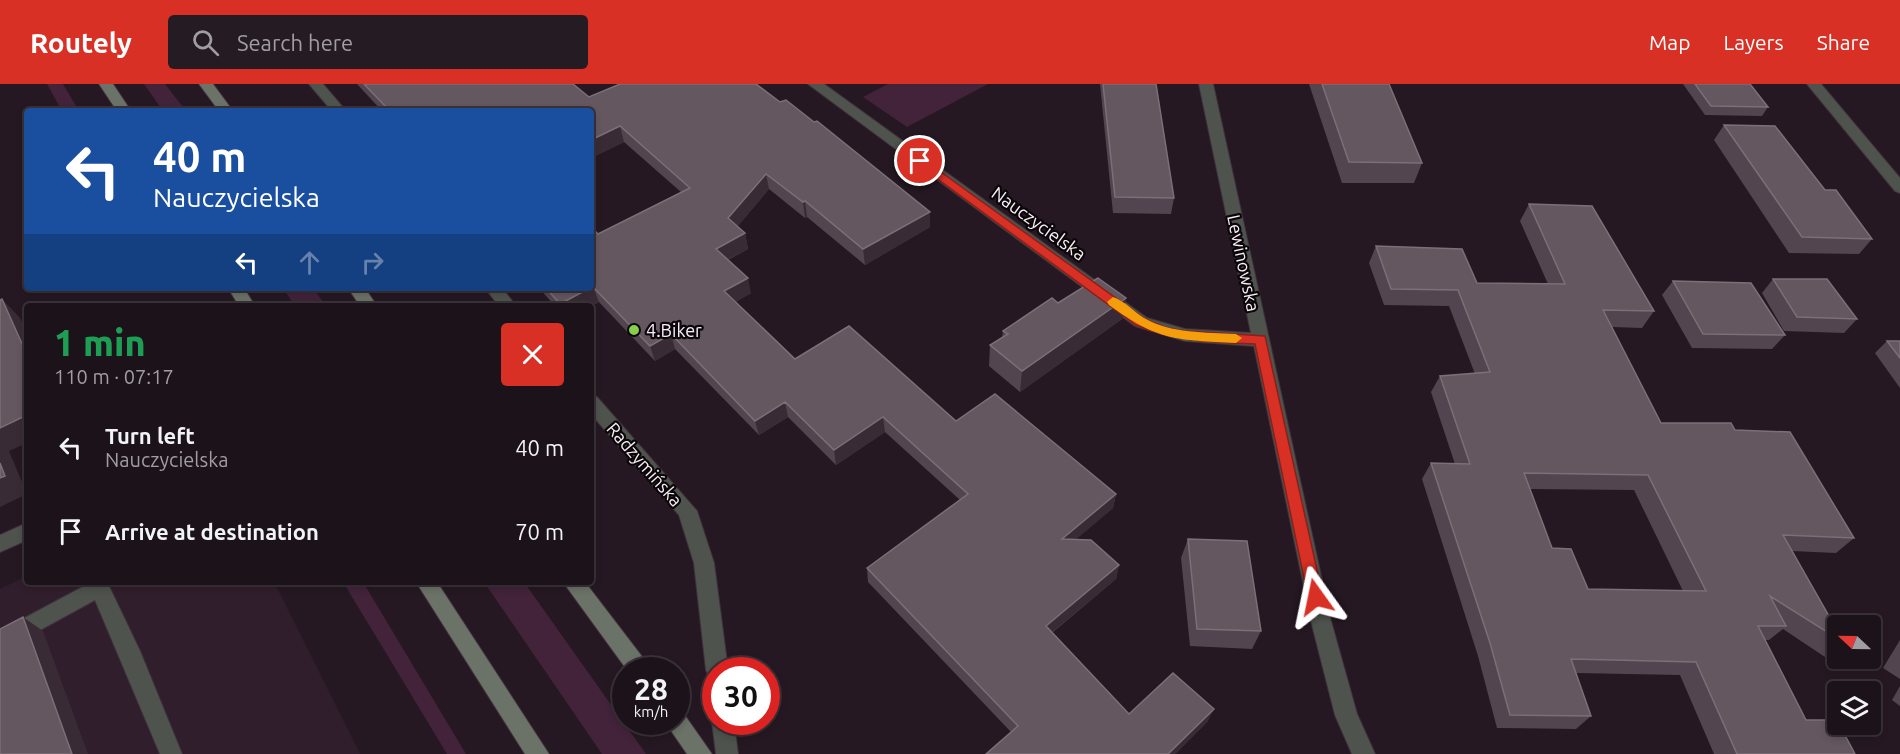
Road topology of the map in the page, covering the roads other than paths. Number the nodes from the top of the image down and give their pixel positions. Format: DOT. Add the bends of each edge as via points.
graph roads {
  1 [pos="106,84"];
  2 [pos="206,84"];
  3 [pos="316,84"];
  4 [pos="815,84"];
  5 [pos="1206,84"];
  6 [pos="1814,84"];
  7 [pos="122,108"];
  8 [pos="224,108"];
  9 [pos="336,108"];
  10 [pos="1900,188"];
  11 [pos="496,291"];
  12 [pos="506,303"];
  13 [pos="1260,340"];
  14 [pos="594,405"];
  15 [pos="24,532"];
  16 [pos="0,544"];
  17 [pos="98,585"];
  18 [pos="428,585"];
  19 [pos="575,585"];
  20 [pos="0,642"];
  21 [pos="629,657"];
  22 [pos="715,657"];
  23 [pos="687,735"];
  24 [pos="725,735"];
  25 [pos="171,754"];
  26 [pos="538,754"];
  27 [pos="701,754"];
  28 [pos="727,754"];
  29 [pos="1364,754"];
  1 -- 7 [label="main road"];
  2 -- 8 [label="main road"];
  3 -- 9 [label="street"];
  4 -- 13 [label="street, Nauczycielska" via="1141,322 1185,336"];
  5 -- 13 [label="street, Lewinowska"];
  6 -- 10 [label="street"];
  11 -- 12 [label="street"];
  13 -- 29 [label="street, Lewinowska" via="1321,621 1346,715"];
  14 -- 22 [label="street, Radzymińska" via="687,511 704,563"];
  15 -- 16 [label="street"];
  17 -- 20 [label="street"];
  17 -- 25 [label="street"];
  18 -- 26 [label="main road"];
  19 -- 21 [label="main road"];
  23 -- 27 [label="main road"];
  24 -- 28 [label="street"];
}
